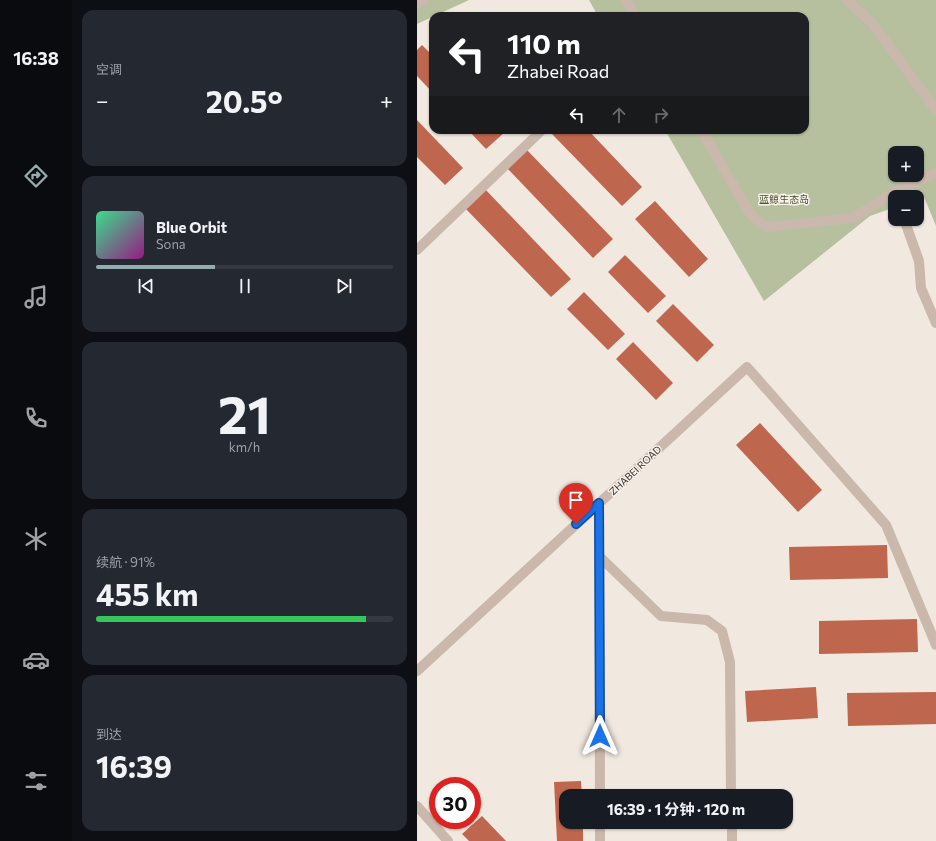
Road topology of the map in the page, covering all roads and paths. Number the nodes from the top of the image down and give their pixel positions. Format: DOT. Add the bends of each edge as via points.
graph roads {
  1 [pos="424,0"];
  2 [pos="626,0"];
  3 [pos="847,0"];
  4 [pos="417,4"];
  5 [pos="633,12"];
  6 [pos="936,110"];
  7 [pos="538,134"];
  8 [pos="703,134"];
  9 [pos="936,172"];
  10 [pos="904,190"];
  11 [pos="888,199"];
  12 [pos="906,226"];
  13 [pos="417,250"];
  14 [pos="936,323"];
  15 [pos="599,503"];
  16 [pos="599,556"];
  17 [pos="936,644"];
  18 [pos="417,671"];
  19 [pos="600,789"];
  20 [pos="731,789"];
  21 [pos="417,806"];
  22 [pos="600,829"];
  23 [pos="732,829"];
  24 [pos="448,841"];
  25 [pos="600,841"];
  26 [pos="732,841"];
  1 -- 4 [label="street"];
  2 -- 5 [label="street"];
  3 -- 6 [label="street" via="872,23"];
  7 -- 13 [label="street"];
  8 -- 11 [label="street" via="751,215 767,227 853,218"];
  9 -- 10 [label="street"];
  12 -- 14 [label="street" via="919,261 921,288"];
  15 -- 16 [label="street"];
  15 -- 17 [label="street, ZHABEI ROAD" via="747,367 886,525"];
  15 -- 18 [label="street, ZHABEI ROAD"];
  16 -- 19 [label="street"];
  16 -- 20 [label="street" via="661,616 707,620 722,631 730,662"];
  21 -- 24 [label="street"];
  22 -- 25 [label="street"];
  23 -- 26 [label="street"];
}
